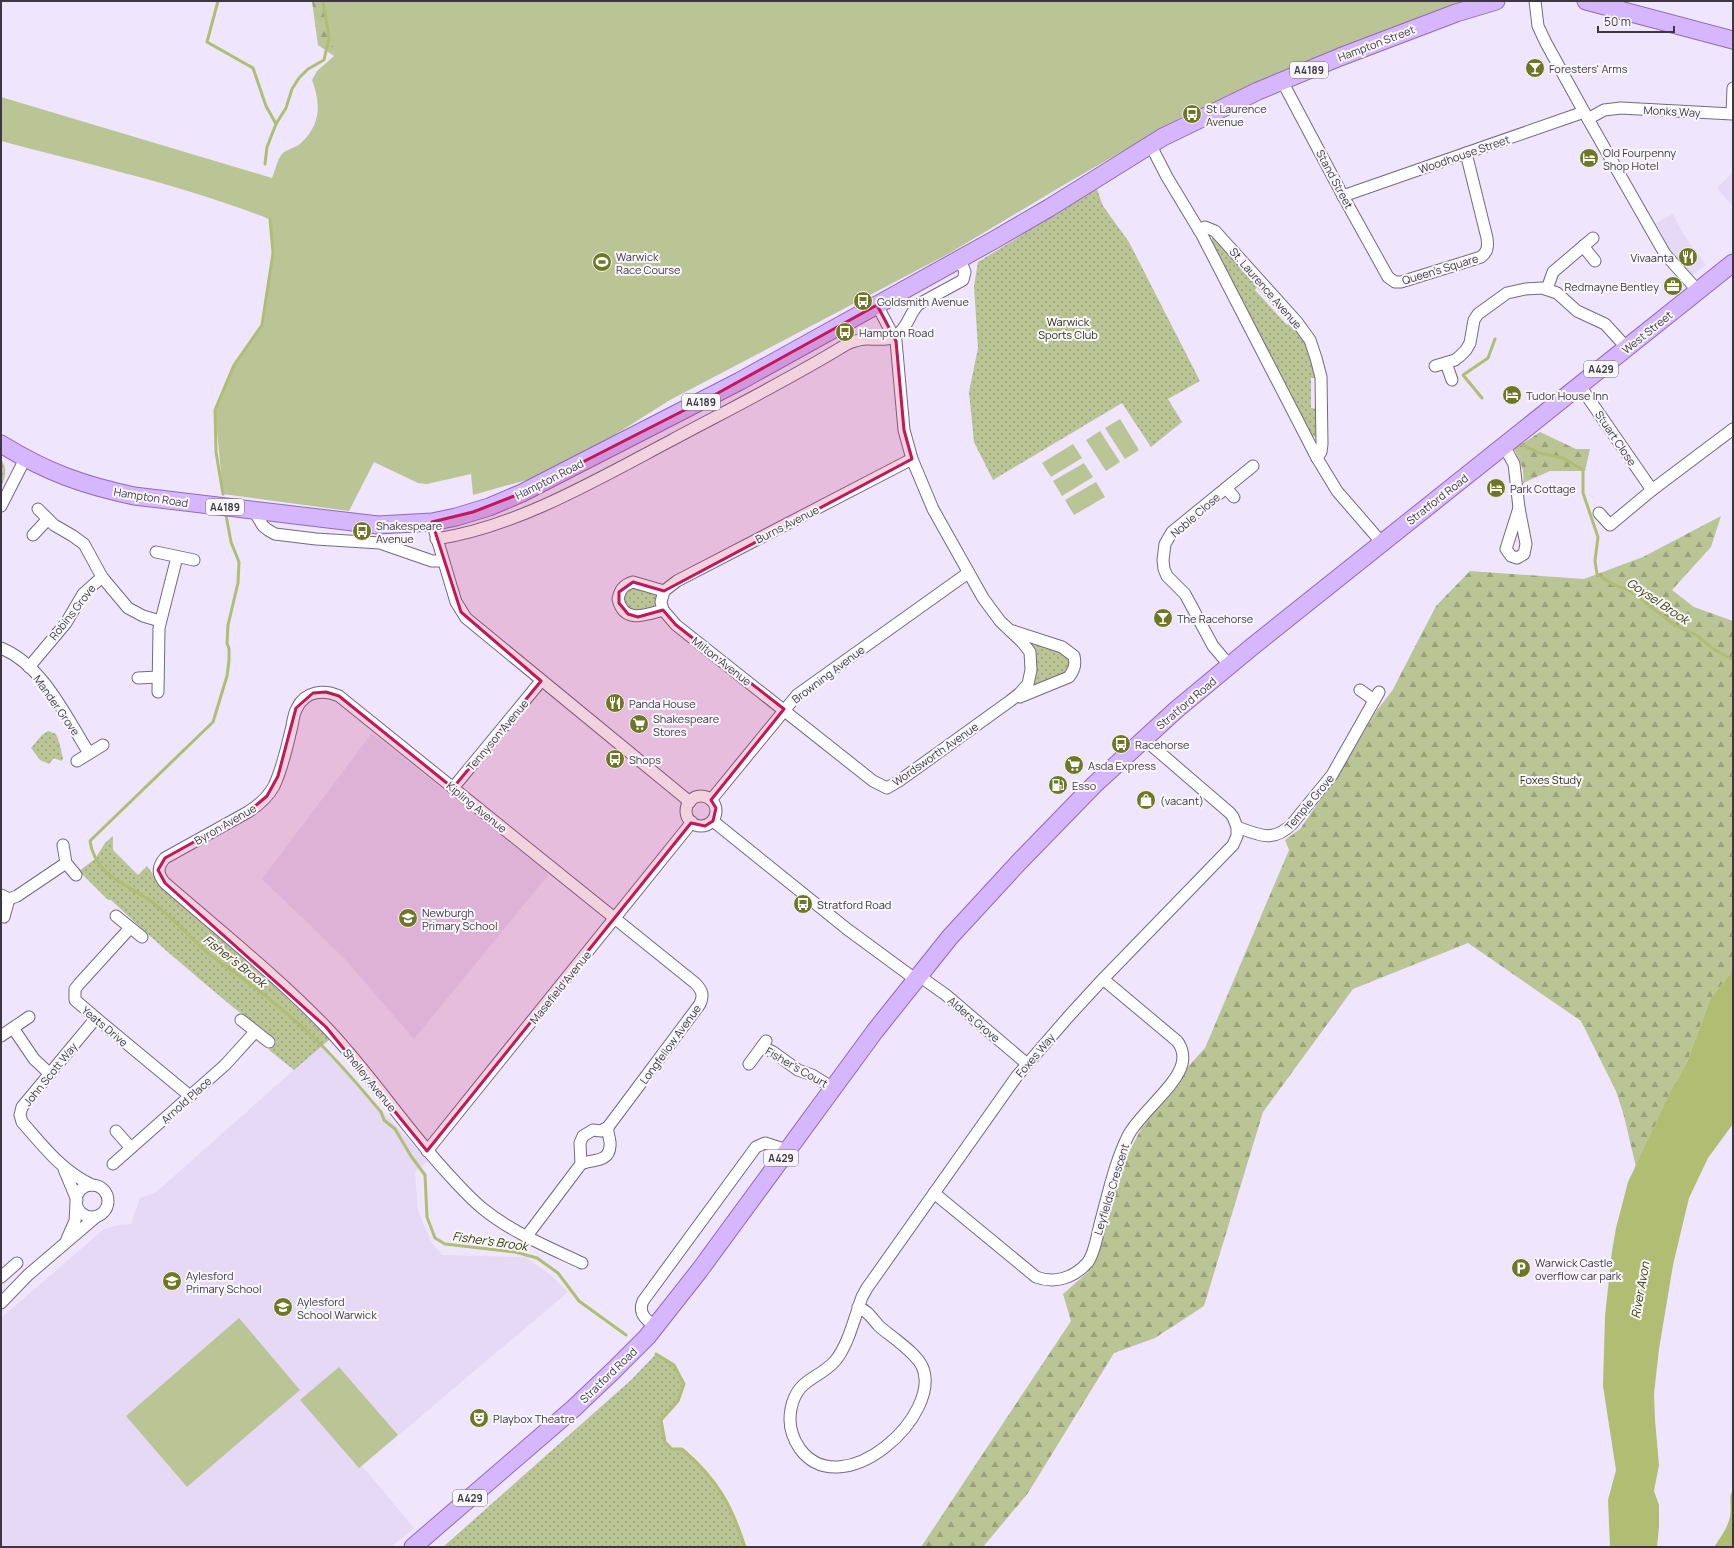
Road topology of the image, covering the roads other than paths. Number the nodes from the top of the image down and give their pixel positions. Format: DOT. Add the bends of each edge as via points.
graph roads {
  1 [pos="1496,1"];
  2 [pos="1535,1"];
  3 [pos="1586,1"];
  4 [pos="1733,40"];
  5 [pos="1282,81"];
  6 [pos="1733,88"];
  7 [pos="1586,116"];
  8 [pos="1150,144"];
  9 [pos="1466,153"];
  10 [pos="1343,196"];
  11 [pos="1199,230"];
  12 [pos="1593,238"];
  13 [pos="1583,246"];
  14 [pos="960,259"];
  15 [pos="1595,261"];
  16 [pos="1733,263"];
  17 [pos="1388,277"];
  18 [pos="1548,289"];
  19 [pos="1698,291"];
  20 [pos="877,305"];
  21 [pos="894,336"];
  22 [pos="1627,348"];
  23 [pos="1446,363"];
  24 [pos="1435,366"];
  25 [pos="1452,380"];
  26 [pos="1580,386"];
  27 [pos="1733,429"];
  28 [pos="1,444"];
  29 [pos="1504,446"];
  30 [pos="1316,458"];
  31 [pos="25,459"];
  32 [pos="912,459"];
  33 [pos="1253,466"];
  34 [pos="1226,488"];
  35 [pos="1652,490"];
  36 [pos="1234,497"];
  37 [pos="1,506"];
  38 [pos="1519,508"];
  39 [pos="38,509"];
  40 [pos="254,511"];
  41 [pos="1599,513"];
  42 [pos="48,519"];
  43 [pos="432,522"];
  44 [pos="33,535"];
  45 [pos="436,539"];
  46 [pos="1382,543"];
  47 [pos="156,552"];
  48 [pos="177,557"];
  49 [pos="194,560"];
  50 [pos="443,561"];
  51 [pos="968,573"];
  52 [pos="102,577"];
  53 [pos="664,591"];
  54 [pos="663,610"];
  55 [pos="160,621"];
  56 [pos="1011,630"];
  57 [pos="1,648"];
  58 [pos="29,666"];
  59 [pos="1230,666"];
  60 [pos="158,677"];
  61 [pos="138,678"];
  62 [pos="541,681"];
  63 [pos="1360,690"];
  64 [pos="158,692"];
  65 [pos="339,696"];
  66 [pos="1010,701"];
  67 [pos="784,709"];
  68 [pos="1144,739"];
  69 [pos="103,746"];
  70 [pos="89,753"];
  71 [pos="76,761"];
  72 [pos="453,788"];
  73 [pos="711,800"];
  74 [pos="690,802"];
  75 [pos="713,820"];
  76 [pos="692,822"];
  77 [pos="1237,827"];
  78 [pos="63,845"];
  79 [pos="66,863"];
  80 [pos="76,875"];
  81 [pos="165,883"];
  82 [pos="5,897"];
  83 [pos="116,916"];
  84 [pos="4,917"];
  85 [pos="615,918"];
  86 [pos="130,928"];
  87 [pos="142,937"];
  88 [pos="917,977"];
  89 [pos="1103,979"];
  90 [pos="29,1017"];
  91 [pos="96,1018"];
  92 [pos="241,1020"];
  93 [pos="13,1028"];
  94 [pos="255,1032"];
  95 [pos="1,1036"];
  96 [pos="268,1042"];
  97 [pos="749,1064"];
  98 [pos="1027,1064"];
  99 [pos="50,1074"];
  100 [pos="833,1088"];
  101 [pos="190,1096"];
  102 [pos="608,1127"];
  103 [pos="116,1131"];
  104 [pos="131,1148"];
  105 [pos="427,1150"];
  106 [pos="787,1150"];
  107 [pos="113,1164"];
  108 [pos="581,1164"];
  109 [pos="62,1167"];
  110 [pos="92,1185"];
  111 [pos="934,1193"];
  112 [pos="76,1202"];
  113 [pos="97,1216"];
  114 [pos="526,1237"];
  115 [pos="65,1243"];
  116 [pos="17,1263"];
  117 [pos="582,1263"];
  118 [pos="2,1275"];
  119 [pos="17,1285"];
  120 [pos="1,1293"];
  121 [pos="1,1303"];
  122 [pos="858,1307"];
  123 [pos="656,1326"];
  124 [pos="413,1547"];
  1 -- 5 [label="main road, Hampton Street / A4189" via="1439,19"];
  2 -- 7 [label="street" via="1538,26"];
  3 -- 4 [label="main road"];
  5 -- 8 [label="main road, Hampton Street / A4189"];
  5 -- 10 [label="street, Stand Street"];
  6 -- 7 [label="street, Monks Way" via="1732,114 1621,108"];
  7 -- 9 [label="street, Woodhouse Street"];
  7 -- 19 [label="street" via="1665,254"];
  8 -- 11 [label="street, St. Laurence Avenue"];
  8 -- 14 [label="main road, Hampton Road / A4189" via="1049,208"];
  9 -- 10 [label="street, Woodhouse Street"];
  9 -- 17 [label="street, Queen's Square" via="1487,238 1485,254 1401,282 1395,282"];
  10 -- 17 [label="street, Stand Street"];
  11 -- 30 [label="street, St. Laurence Avenue"];
  11 -- 30 [label="street, St. Laurence Avenue" via="1205,227 1215,231 1297,322 1310,340 1322,377 1322,444 1321,452"];
  12 -- 13 [label="street"];
  13 -- 15 [label="street"];
  13 -- 18 [label="street" via="1552,272"];
  14 -- 20 [label="main road, Hampton Road / A4189"];
  14 -- 21 [label="street" via="965,272 963,280 919,304 900,332"];
  16 -- 19 [label="main road, West Street / A429"];
  18 -- 22 [label="street" via="1557,292 1577,312 1605,324"];
  18 -- 23 [label="street" via="1511,292 1478,314 1466,350"];
  19 -- 22 [label="main road, West Street / A429"];
  20 -- 21 [label="street"];
  20 -- 43 [label="main road, Hampton Road / A4189" via="723,390 522,493 473,512"];
  21 -- 32 [label="street" via="904,430"];
  21 -- 45 [label="street, Hampton Road" via="886,340 862,340 847,344 641,456 523,514 494,525"];
  22 -- 26 [label="main road, West Street / A429"];
  23 -- 24 [label="street"];
  23 -- 25 [label="street"];
  26 -- 29 [label="main road, West Street / A429"];
  26 -- 35 [label="street, Stuart Close"];
  27 -- 35 [label="street"];
  28 -- 31 [label="main road, Hampton Road / A4189"];
  29 -- 38 [label="street" via="1514,464"];
  29 -- 46 [label="main road, Stratford Road / A429"];
  30 -- 46 [label="street, St. Laurence Avenue" via="1337,491"];
  31 -- 37 [label="street"];
  31 -- 40 [label="main road, Hampton Road / A4189" via="62,476 109,491"];
  32 -- 51 [label="street" via="933,509"];
  32 -- 53 [label="street, Burns Avenue" via="677,581"];
  33 -- 34 [label="street, Noble Close"];
  34 -- 36 [label="street, Noble Close"];
  34 -- 59 [label="street, Noble Close" via="1172,532 1165,544 1163,560 1168,576 1185,594 1213,646"];
  35 -- 41 [label="street" via="1610,525"];
  39 -- 42 [label="street, Robins Grove"];
  40 -- 43 [label="main road, Hampton Road / A4189" via="378,525"];
  40 -- 50 [label="street" via="263,526 275,534 380,543 432,561"];
  42 -- 44 [label="street"];
  42 -- 52 [label="street, Robins Grove" via="84,544"];
  43 -- 45 [label="street"];
  45 -- 50 [label="street"];
  46 -- 59 [label="main road, Stratford Road / A429"];
  47 -- 48 [label="street"];
  48 -- 49 [label="street"];
  48 -- 55 [label="street"];
  50 -- 62 [label="street" via="456,602 466,618"];
  51 -- 56 [label="street" via="1000,621"];
  51 -- 67 [label="street, Browning Avenue" via="797,695"];
  52 -- 55 [label="street, Robins Grove" via="128,608"];
  52 -- 58 [label="street, Robins Grove" via="84,594 66,623"];
  53 -- 54 [label="street" via="661,602"];
  53 -- 54 [label="street" via="633,582 623,586 618,599 624,611 633,616"];
  54 -- 67 [label="street, Milton Avenue" via="676,625"];
  55 -- 60 [label="street"];
  56 -- 66 [label="street, Wordsworth Avenue" via="1030,652 1031,670 1025,688"];
  56 -- 66 [label="street, Wordsworth Avenue" via="1062,647 1074,656 1075,666 1069,677"];
  57 -- 58 [label="street, Mander Grove"];
  58 -- 70 [label="street, Mander Grove" via="51,693"];
  59 -- 68 [label="main road, Stratford Road / A429"];
  60 -- 61 [label="street"];
  60 -- 64 [label="street"];
  62 -- 72 [label="street, Tennyson Avenue"];
  62 -- 74 [label="street"];
  63 -- 77 [label="street, Temple Grove" via="1376,696 1332,775 1285,831 1264,836"];
  65 -- 72 [label="street, Kipling Avenue"];
  65 -- 81 [label="street, Byron Avenue" via="319,692 308,696 300,703 296,708 278,776 267,796 248,812 165,858 158,870"];
  66 -- 67 [label="street, Wordsworth Avenue" via="887,788 873,781"];
  67 -- 73 [label="street, Browning Avenue"];
  68 -- 77 [label="street" via="1230,813"];
  68 -- 88 [label="main road, Stratford Road / A429" via="1094,785 1020,861"];
  69 -- 70 [label="street"];
  70 -- 71 [label="street"];
  72 -- 85 [label="street, Kipling Avenue"];
  73 -- 74 [label="street" via="697,797"];
  73 -- 75 [label="street" via="716,808"];
  74 -- 76 [label="street" via="687,814"];
  75 -- 76 [label="street" via="701,826"];
  75 -- 88 [label="street" via="847,929"];
  76 -- 85 [label="street, Masefield Avenue"];
  77 -- 89 [label="street, Foxes Way" via="1233,845"];
  78 -- 79 [label="street"];
  79 -- 80 [label="street"];
  79 -- 82 [label="street" via="17,896"];
  81 -- 105 [label="street, Shelley Avenue" via="326,1027 356,1060"];
  82 -- 84 [label="street"];
  83 -- 86 [label="street"];
  85 -- 102 [label="street, Longfellow Avenue" via="695,983 703,998"];
  85 -- 105 [label="street, Masefield Avenue"];
  86 -- 87 [label="street"];
  86 -- 91 [label="street, Yeats Drive" via="75,989 76,1002"];
  88 -- 98 [label="street, Alders Grove" via="946,995"];
  88 -- 100 [label="main road, Stratford Road / A429"];
  89 -- 98 [label="street, Foxes Way"];
  89 -- 111 [label="street, Leyfields Crescent" via="1177,1041 1182,1050 1182,1059 1181,1068 1175,1078 1134,1125 1126,1142 1087,1263 1064,1278 1046,1280 1036,1277"];
  90 -- 93 [label="street"];
  91 -- 99 [label="street, John Scott Way"];
  91 -- 101 [label="street, Yeats Drive"];
  92 -- 94 [label="street"];
  93 -- 95 [label="street"];
  93 -- 99 [label="street" via="34,1059"];
  94 -- 96 [label="street"];
  94 -- 101 [label="street, Arnold Place" via="235,1055"];
  97 -- 100 [label="street, Fisher's Court" via="764,1044 798,1070 812,1074"];
  98 -- 111 [label="street, Foxes Way"];
  99 -- 109 [label="street, John Scott Way" via="22,1107 20,1118"];
  100 -- 106 [label="main road, Stratford Road / A429"];
  101 -- 104 [label="street, Arnold Place"];
  102 -- 108 [label="street" via="601,1131 593,1130 583,1136 580,1143"];
  102 -- 108 [label="street" via="610,1149 606,1157"];
  103 -- 104 [label="street"];
  104 -- 107 [label="street, Arnold Place"];
  105 -- 114 [label="street, Shelley Avenue" via="482,1208"];
  106 -- 123 [label="main road, Stratford Road / A429"];
  106 -- 123 [label="street" via="765,1144 756,1147 643,1301 641,1308 644,1318"];
  108 -- 114 [label="street"];
  109 -- 110 [label="street"];
  109 -- 112 [label="street"];
  110 -- 112 [label="street" via="82,1189"];
  110 -- 113 [label="street" via="102,1189 108,1200 106,1209"];
  111 -- 122 [label="street, Foxes Way" via="867,1288"];
  112 -- 113 [label="street" via="85,1216"];
  112 -- 115 [label="street" via="74,1225"];
  113 -- 115 [label="street"];
  114 -- 117 [label="street, Shelley Avenue"];
  115 -- 119 [label="street"];
  116 -- 118 [label="street"];
  119 -- 120 [label="street"];
  119 -- 121 [label="street"];
  122 -- 122 [label="street, Foxes Way" via="865,1310 879,1326 917,1358 925,1376 925,1386 915,1413 888,1444 862,1462 832,1467 815,1462 801,1450 790,1430 790,1412 801,1386 830,1366 838,1356"];
  123 -- 124 [label="main road, Stratford Road / A429" via="600,1384"];
}
